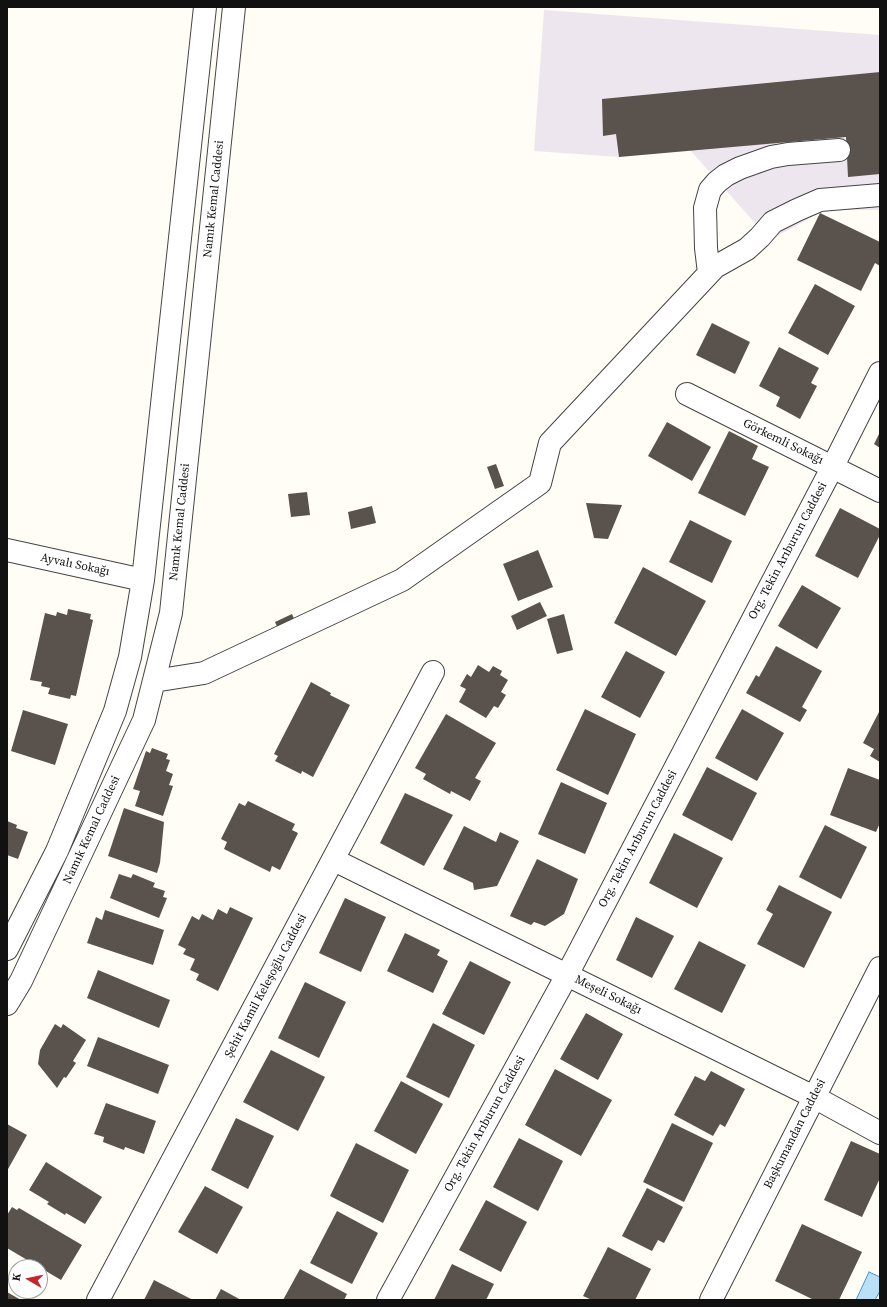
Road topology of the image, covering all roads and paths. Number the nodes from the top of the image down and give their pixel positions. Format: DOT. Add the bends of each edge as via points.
graph roads {
  1 [pos="205,7"];
  2 [pos="234,7"];
  3 [pos="839,150"];
  4 [pos="880,195"];
  5 [pos="708,273"];
  6 [pos="880,373"];
  7 [pos="687,394"];
  8 [pos="833,466"];
  9 [pos="880,491"];
  10 [pos="7,550"];
  11 [pos="143,580"];
  12 [pos="433,672"];
  13 [pos="154,681"];
  14 [pos="334,860"];
  15 [pos="7,949"];
  16 [pos="880,968"];
  17 [pos="567,975"];
  18 [pos="7,1004"];
  19 [pos="814,1097"];
  20 [pos="880,1133"];
  21 [pos="98,1300"];
  22 [pos="388,1300"];
  23 [pos="711,1300"];
  1 -- 11 [label="street, Namık Kemal Caddesi"];
  2 -- 13 [label="street, Namık Kemal Caddesi" via="171,613"];
  3 -- 5 [label="street" via="771,157 740,168 717,182 710,190 705,208"];
  4 -- 5 [label="street" via="820,200 797,210 773,222 747,249"];
  5 -- 13 [label="street" via="550,443 540,483 402,580 204,673"];
  6 -- 8 [label="street, Org. Tekin Arıburun Caddesi"];
  7 -- 8 [label="street, Görkemli Sokağı"];
  8 -- 9 [label="street, Görkemli Sokağı"];
  8 -- 17 [label="street, Org. Tekin Arıburun Caddesi"];
  10 -- 11 [label="street, Ayvalı Sokağı"];
  11 -- 15 [label="street, Namık Kemal Caddesi" via="130,657 115,710 57,851"];
  12 -- 14 [label="street, Şehit Kamil Keleşoğlu Caddesi"];
  13 -- 18 [label="street, Namık Kemal Caddesi" via="144,720 24,974"];
  14 -- 17 [label="street, Meşeli Sokağı"];
  14 -- 21 [label="street, Şehit Kamil Keleşoğlu Caddesi"];
  16 -- 19 [label="street, Başkumandan Caddesi"];
  17 -- 19 [label="street, Meşeli Sokağı"];
  17 -- 22 [label="street, Org. Tekin Arıburun Caddesi"];
  19 -- 20 [label="street, Meşeli Sokağı"];
  19 -- 23 [label="street, Başkumandan Caddesi"];
}
